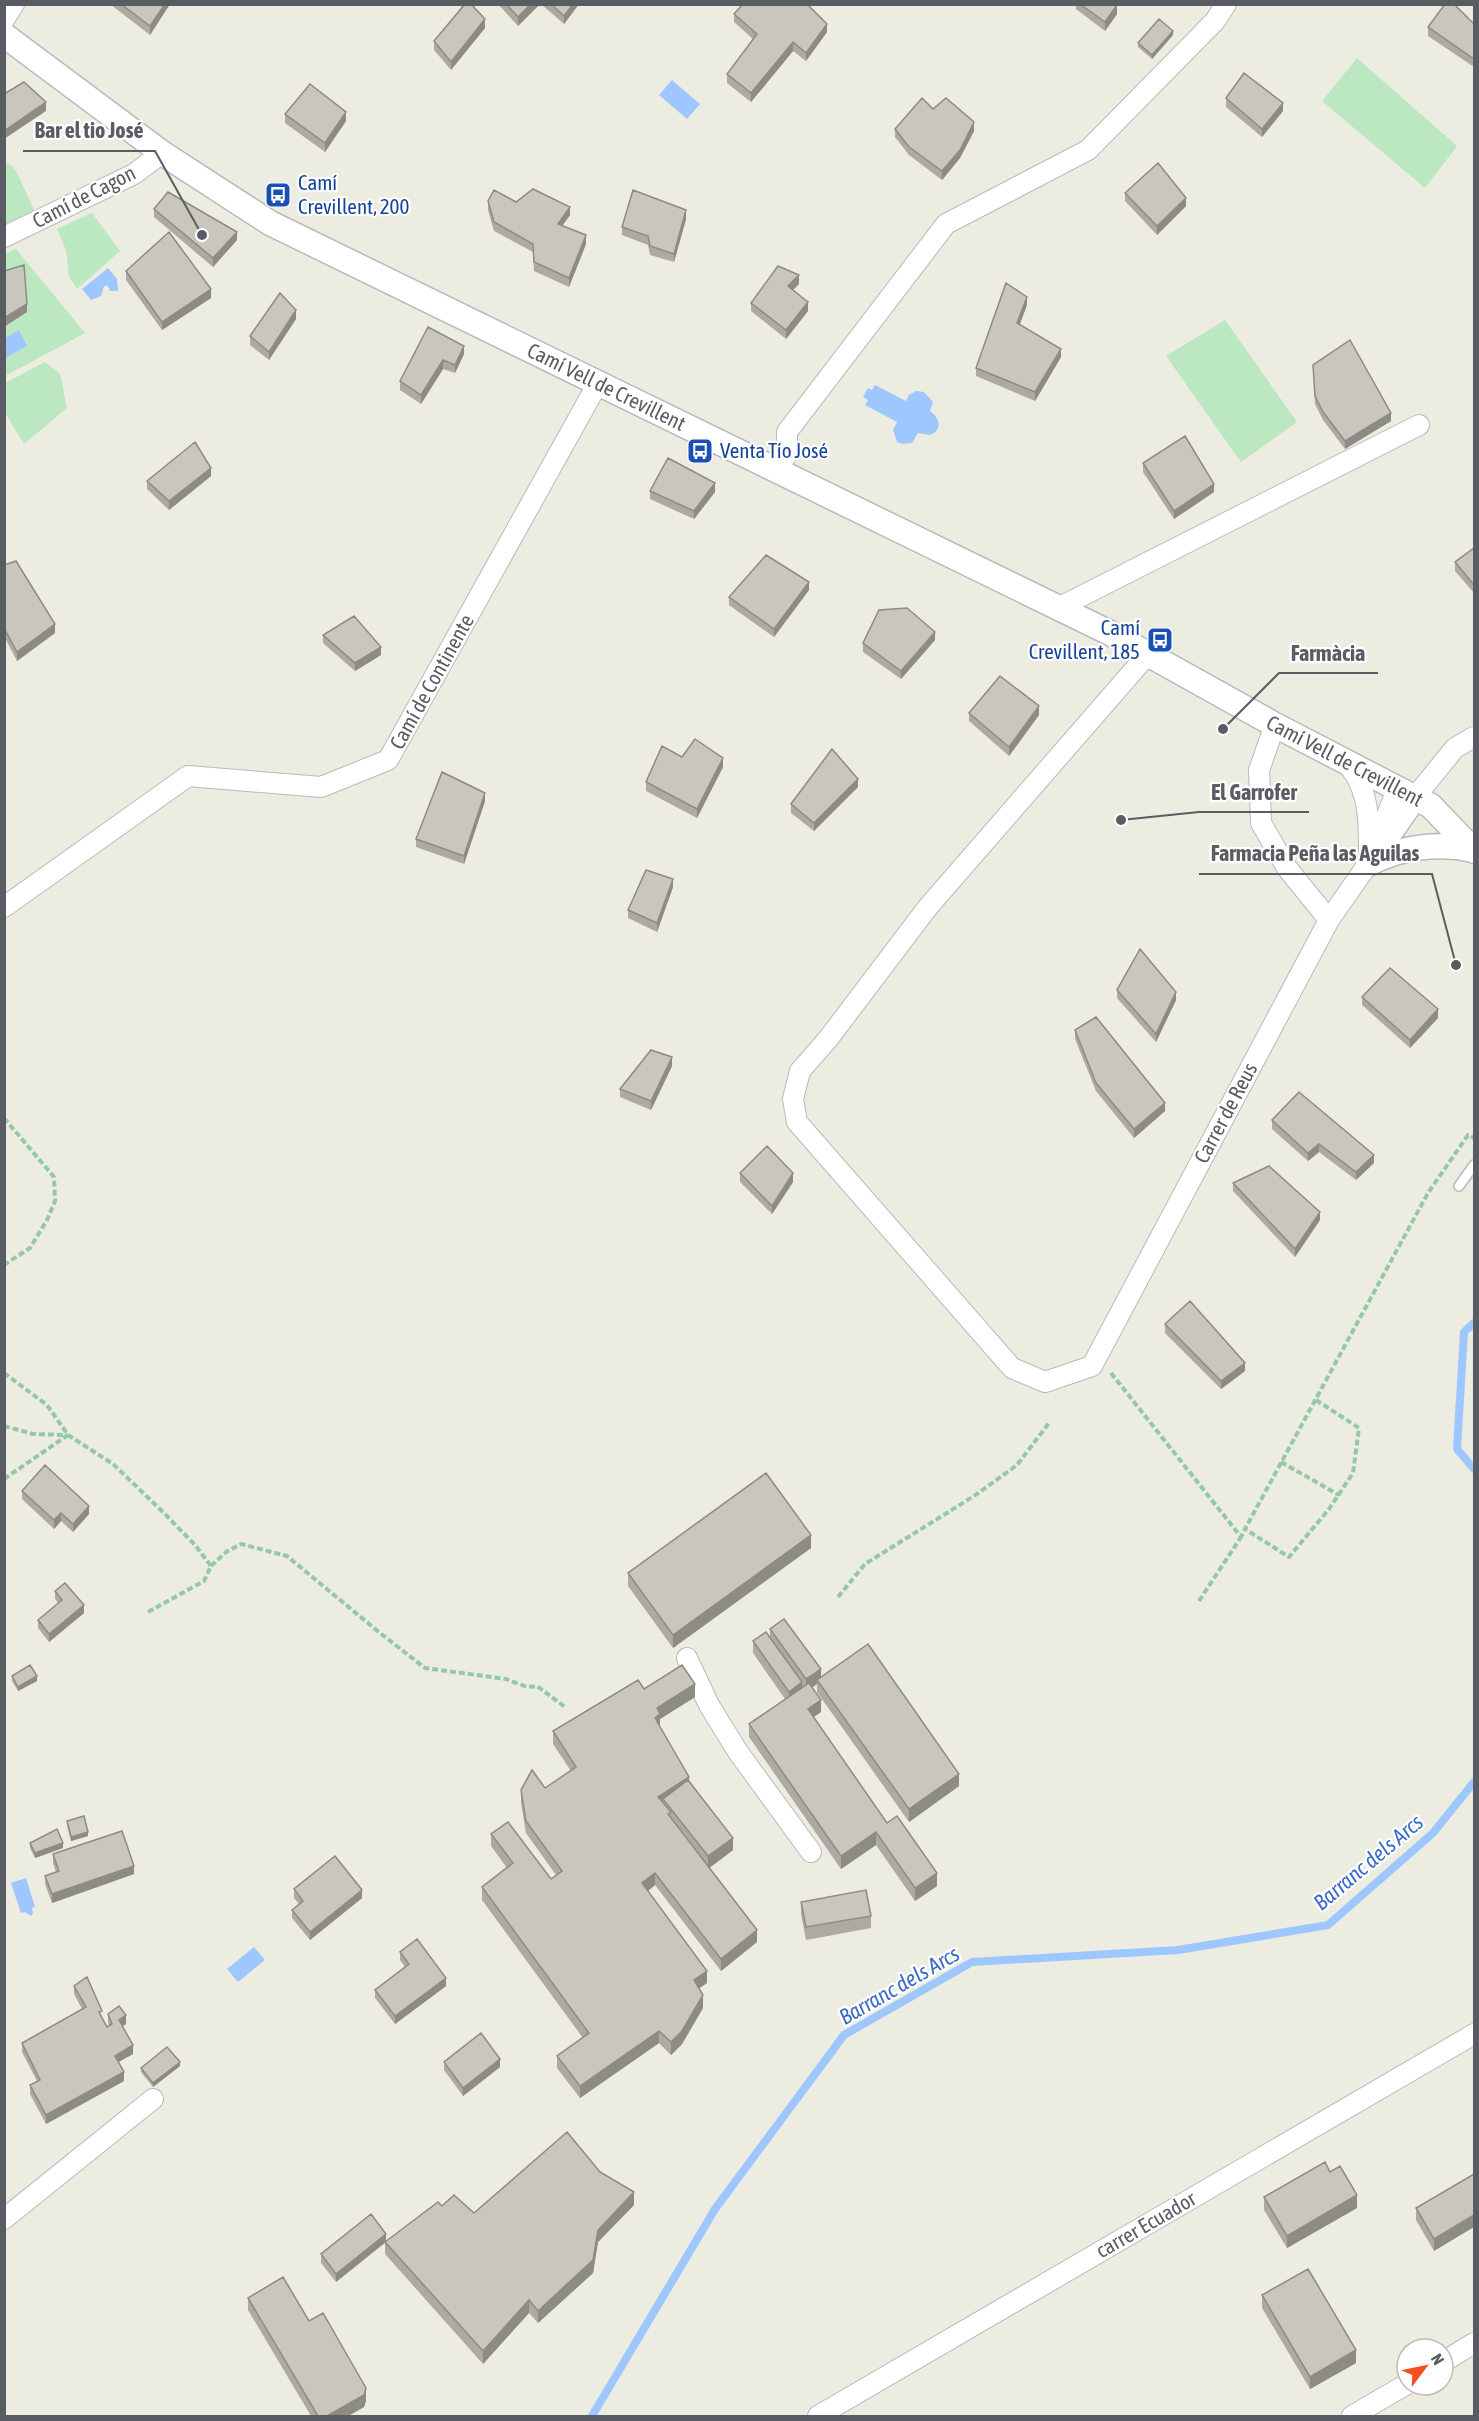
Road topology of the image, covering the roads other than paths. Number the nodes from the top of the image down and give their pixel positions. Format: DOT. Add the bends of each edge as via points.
graph roads {
  1 [pos="14,4"];
  2 [pos="1226,4"];
  3 [pos="4,20"];
  4 [pos="4,35"];
  5 [pos="162,153"];
  6 [pos="4,237"];
  7 [pos="598,383"];
  8 [pos="1419,425"];
  9 [pos="777,470"];
  10 [pos="1059,608"];
  11 [pos="1148,654"];
  12 [pos="1275,725"];
  13 [pos="1474,737"];
  14 [pos="1346,761"];
  15 [pos="1406,792"];
  16 [pos="1474,850"];
  17 [pos="1368,864"];
  18 [pos="4,907"];
  19 [pos="1329,920"];
  20 [pos="1474,1165"];
  21 [pos="1459,1186"];
  22 [pos="687,1658"];
  23 [pos="811,1852"];
  24 [pos="1474,2034"];
  25 [pos="153,2099"];
  26 [pos="4,2219"];
  27 [pos="1474,2343"];
  28 [pos="1455,2355"];
  29 [pos="1395,2391"];
  30 [pos="818,2416"];
  31 [pos="1352,2416"];
  1 -- 3 [label="street"];
  2 -- 9 [label="street" via="1215,21 1088,150 946,224 787,432 787,454"];
  4 -- 5 [label="street, Camí Vell de Crevillent"];
  5 -- 6 [label="street, Camí de Cagon" via="134,174"];
  5 -- 7 [label="street, Camí Vell de Crevillent" via="270,223"];
  7 -- 9 [label="street, Camí Vell de Crevillent"];
  7 -- 18 [label="street, Camí de Continente" via="388,760 321,787 188,776"];
  8 -- 10 [label="street"];
  9 -- 10 [label="street, Camí Vell de Crevillent"];
  10 -- 11 [label="street, Camí Vell de Crevillent"];
  11 -- 12 [label="street, Camí Vell de Crevillent"];
  11 -- 19 [label="street, Carrer de Reus" via="928,907 800,1071 793,1099 797,1122 1012,1368 1045,1382 1092,1366"];
  12 -- 14 [label="street, Camí Vell de Crevillent"];
  12 -- 19 [label="street" via="1258,770 1261,823 1287,868"];
  13 -- 15 [label="street" via="1455,748"];
  14 -- 15 [label="street, Camí Vell de Crevillent"];
  14 -- 17 [label="street" via="1365,800"];
  15 -- 16 [label="street, Camí Vell de Crevillent" via="1431,806"];
  15 -- 17 [label="street"];
  16 -- 17 [label="street" via="1452,845 1418,848 1383,856"];
  17 -- 19 [label="street, Carrer de Reus"];
  20 -- 21 [label="lane"];
  22 -- 23 [label="street" via="709,1705 738,1752"];
  24 -- 30 [label="street, carrer Ecuador"];
  25 -- 26 [label="street"];
  27 -- 28 [label="street"];
  29 -- 31 [label="street"];
}
